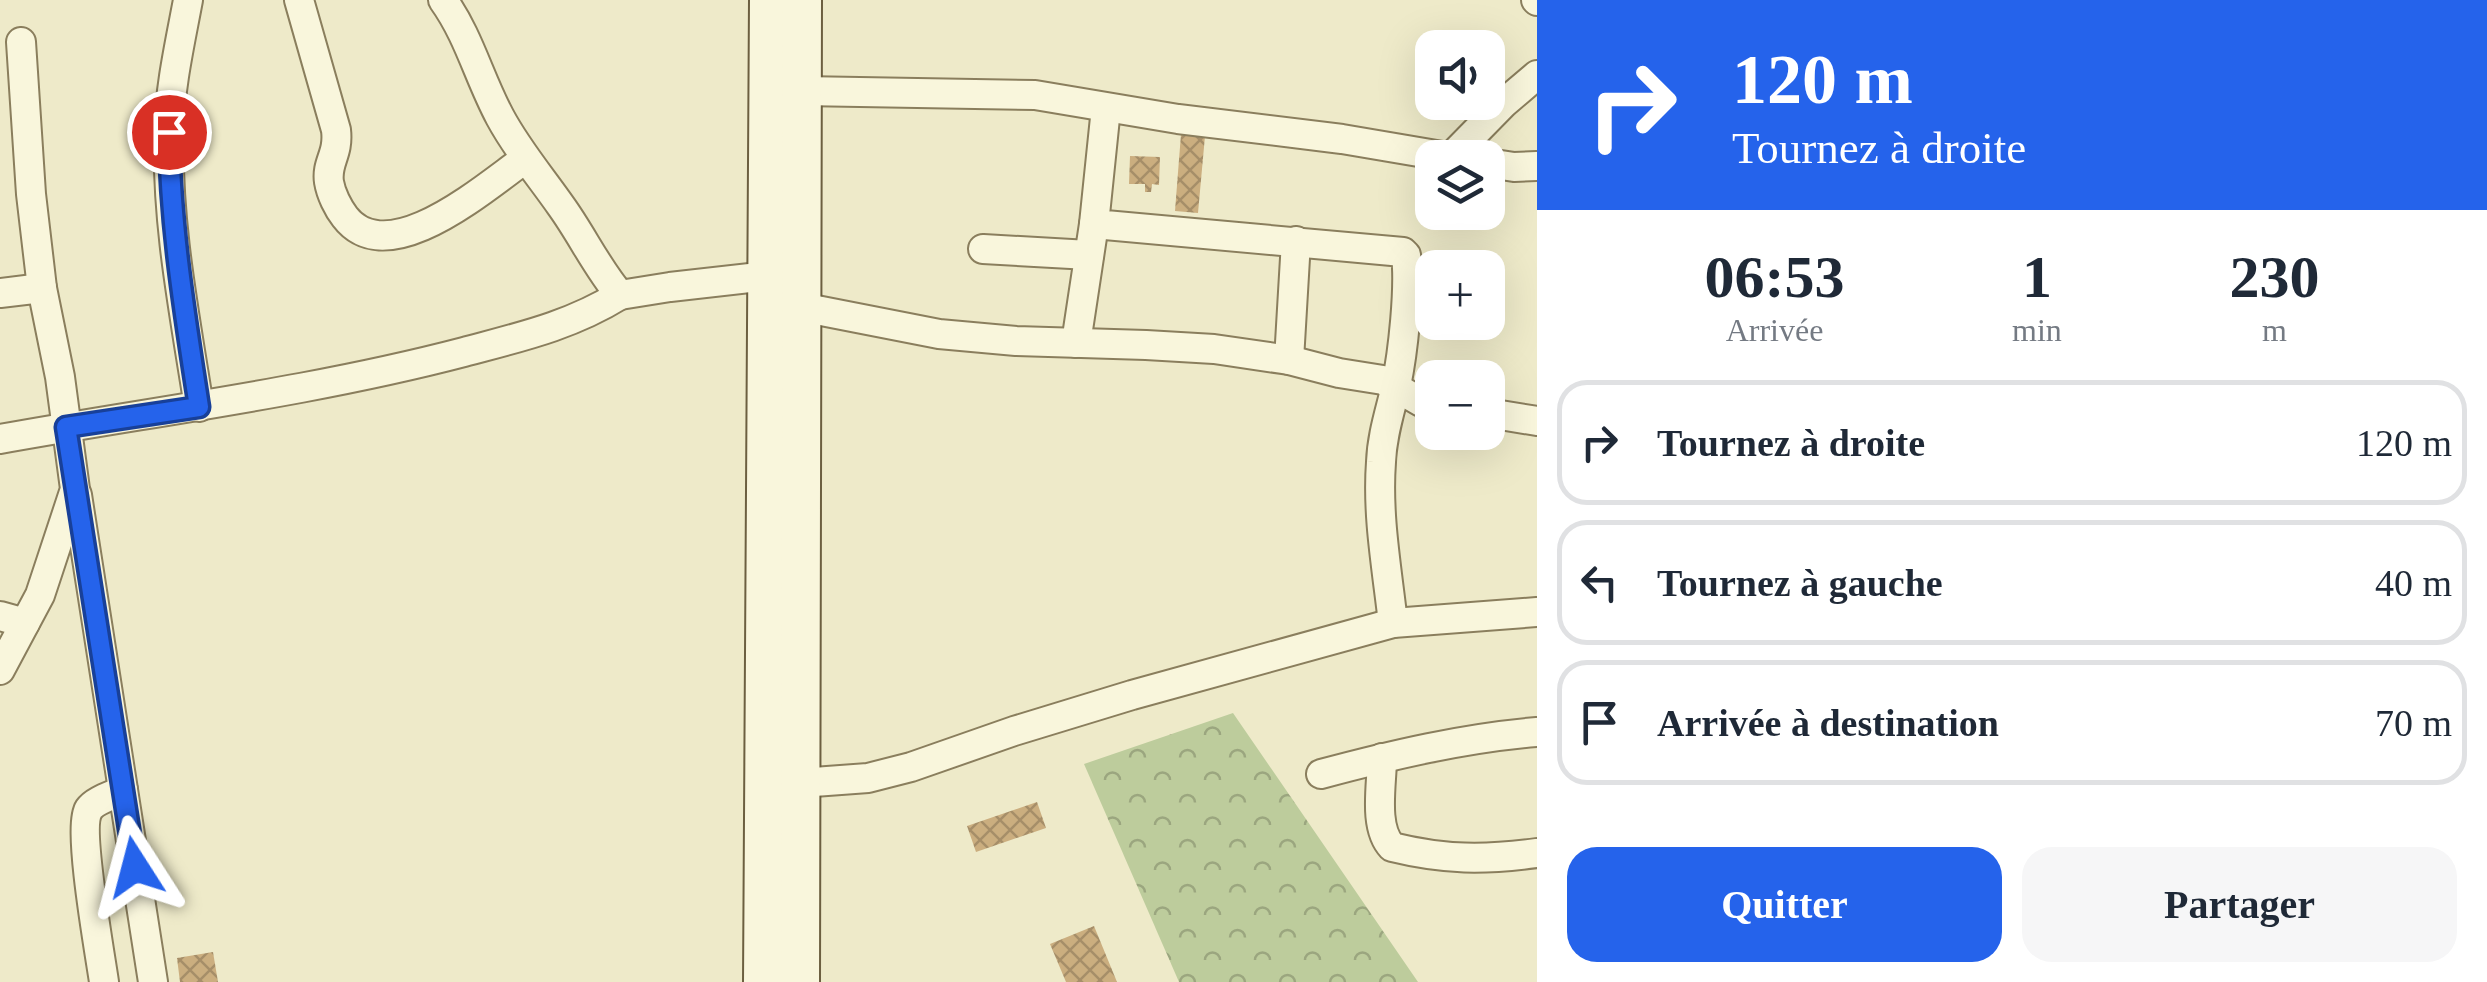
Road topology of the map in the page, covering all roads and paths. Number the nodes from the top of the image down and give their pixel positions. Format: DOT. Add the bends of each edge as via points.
graph roads {
  1 [pos="188,0"];
  2 [pos="299,0"];
  3 [pos="443,0"];
  4 [pos="769,0"];
  5 [pos="802,0"];
  6 [pos="21,42"];
  7 [pos="1537,76"];
  8 [pos="802,91"];
  9 [pos="1106,108"];
  10 [pos="1469,140"];
  11 [pos="1415,151"];
  12 [pos="524,159"];
  13 [pos="1505,166"];
  14 [pos="1537,166"];
  15 [pos="1094,224"];
  16 [pos="1296,241"];
  17 [pos="983,249"];
  18 [pos="1089,255"];
  19 [pos="768,276"];
  20 [pos="42,288"];
  21 [pos="0,293"];
  22 [pos="620,295"];
  23 [pos="801,307"];
  24 [pos="1076,344"];
  25 [pos="1289,360"];
  26 [pos="1396,386"];
  27 [pos="1415,398"];
  28 [pos="199,407"];
  29 [pos="1505,416"];
  30 [pos="1537,422"];
  31 [pos="66,427"];
  32 [pos="0,439"];
  33 [pos="76,489"];
  34 [pos="1537,612"];
  35 [pos="12,619"];
  36 [pos="1393,623"];
  37 [pos="0,670"];
  38 [pos="1537,732"];
  39 [pos="1382,758"];
  40 [pos="1322,774"];
  41 [pos="800,783"];
  42 [pos="123,790"];
  43 [pos="1537,852"];
  44 [pos="104,982"];
  45 [pos="154,982"];
  46 [pos="763,982"];
  47 [pos="800,982"];
  1 -- 28 [label="street" via="171,98 170,182"];
  2 -- 12 [label="street" via="336,130 330,184 356,230 406,234 454,210"];
  3 -- 12 [label="street"];
  4 -- 19 [label="street"];
  5 -- 8 [label="street"];
  6 -- 20 [label="street"];
  7 -- 10 [label="street"];
  8 -- 9 [label="street" via="1035,95"];
  8 -- 23 [label="street"];
  9 -- 11 [label="street"];
  9 -- 15 [label="street"];
  12 -- 22 [label="street"];
  13 -- 14 [label="street"];
  15 -- 16 [label="street"];
  15 -- 18 [label="street"];
  16 -- 25 [label="street"];
  16 -- 26 [label="street" via="1405,254"];
  17 -- 18 [label="street"];
  18 -- 24 [label="street"];
  19 -- 22 [label="street"];
  19 -- 46 [label="street"];
  20 -- 21 [label="street"];
  20 -- 31 [label="street"];
  22 -- 28 [label="street" via="577,319 428,361"];
  23 -- 24 [label="street" via="939,334"];
  23 -- 41 [label="street"];
  24 -- 25 [label="street" via="1214,349"];
  25 -- 26 [label="street"];
  26 -- 27 [label="street"];
  26 -- 36 [label="street" via="1380,459 1379,508"];
  28 -- 31 [label="street"];
  29 -- 30 [label="street"];
  31 -- 32 [label="street"];
  31 -- 33 [label="street"];
  33 -- 35 [label="street" via="40,595"];
  33 -- 42 [label="street"];
  34 -- 36 [label="street"];
  35 -- 37 [label="street"];
  36 -- 41 [label="street" via="868,778"];
  38 -- 39 [label="street"];
  39 -- 40 [label="street"];
  39 -- 43 [label="street" via="1382,827 1392,847 1491,859"];
  41 -- 47 [label="street"];
  42 -- 44 [label="street" via="90,806 86,821"];
  42 -- 45 [label="street"];
}
